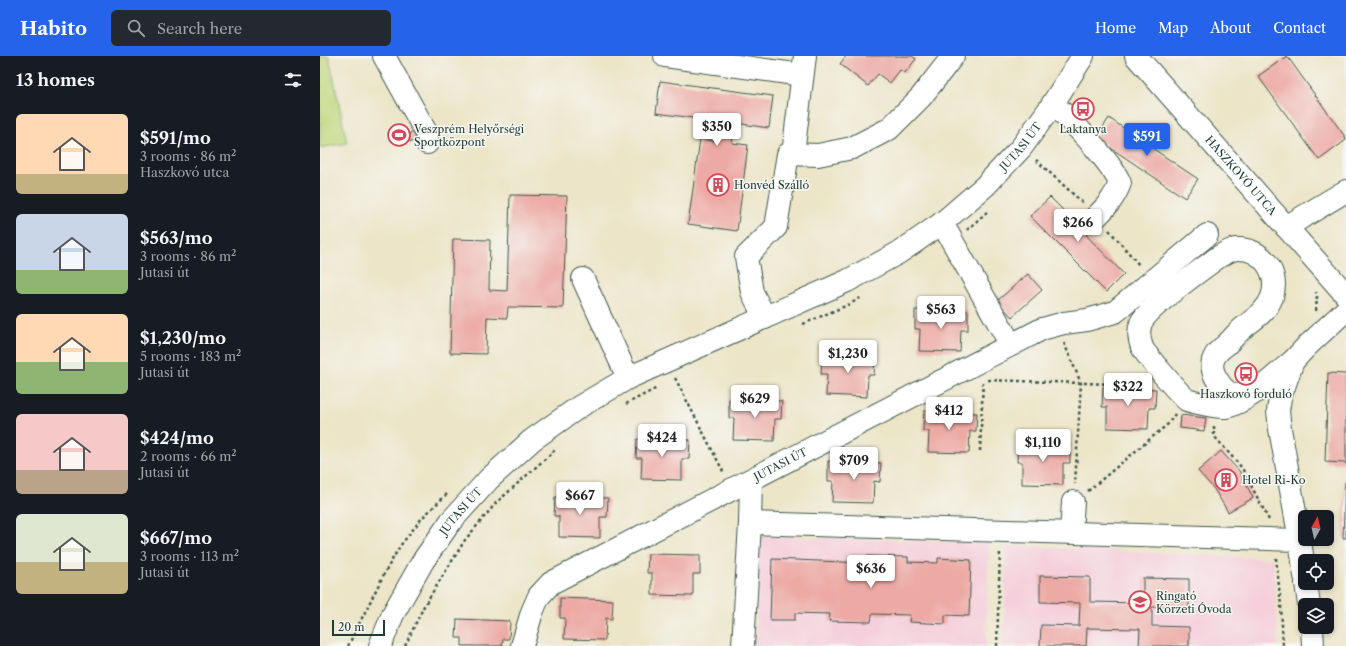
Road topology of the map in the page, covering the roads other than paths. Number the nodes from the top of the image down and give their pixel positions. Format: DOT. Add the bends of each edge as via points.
graph roads {
  1 [pos="384,56"];
  2 [pos="665,56"];
  3 [pos="953,56"];
  4 [pos="1083,56"];
  5 [pos="1136,56"];
  6 [pos="804,66"];
  7 [pos="1053,104"];
  8 [pos="427,143"];
  9 [pos="793,154"];
  10 [pos="1346,191"];
  11 [pos="1097,216"];
  12 [pos="1286,227"];
  13 [pos="947,232"];
  14 [pos="1207,235"];
  15 [pos="583,279"];
  16 [pos="1346,295"];
  17 [pos="1346,310"];
  18 [pos="765,318"];
  19 [pos="1012,345"];
  20 [pos="1293,361"];
  21 [pos="628,378"];
  22 [pos="1252,394"];
  23 [pos="751,480"];
  24 [pos="1074,502"];
  25 [pos="750,522"];
  26 [pos="1071,532"];
  27 [pos="1290,540"];
  28 [pos="1298,559"];
  29 [pos="1312,634"];
  30 [pos="380,646"];
  31 [pos="522,646"];
  32 [pos="743,646"];
  33 [pos="1313,646"];
  1 -- 8 [label="street" via="427,134"];
  2 -- 6 [label="street"];
  3 -- 9 [label="street" via="921,97 889,129 852,148 818,155"];
  4 -- 7 [label="street, JUTASI ÚT"];
  5 -- 12 [label="street, HASZKOVÓ UTCA"];
  6 -- 9 [label="street"];
  7 -- 11 [label="street" via="1075,124 1116,173 1120,183 1116,195"];
  7 -- 13 [label="street, JUTASI ÚT" via="1021,148"];
  9 -- 18 [label="street" via="788,154 776,227 746,257 752,292"];
  10 -- 12 [label="street"];
  12 -- 16 [label="street, HASZKOVÓ UTCA"];
  13 -- 18 [label="street, JUTASI ÚT"];
  13 -- 19 [label="street"];
  14 -- 19 [label="street, JUTASI ÚT" via="1115,312 1042,328"];
  15 -- 21 [label="street"];
  17 -- 20 [label="street"];
  18 -- 21 [label="street, JUTASI ÚT"];
  19 -- 23 [label="street, JUTASI ÚT" via="978,373"];
  20 -- 22 [label="street"];
  20 -- 27 [label="street" via="1278,411"];
  21 -- 30 [label="street, JUTASI ÚT" via="579,407 532,440 489,479 451,521 423,561 393,614"];
  22 -- 22 [label="street" via="1236,395 1223,389 1212,367 1215,355 1262,312 1272,297 1273,275 1269,266 1263,258 1251,251 1236,249 1216,258 1154,307 1142,321 1139,331 1142,348 1187,400 1224,408"];
  23 -- 25 [label="street"];
  23 -- 31 [label="street, JUTASI ÚT" via="551,583 540,596 532,612"];
  24 -- 26 [label="street"];
  25 -- 26 [label="street"];
  25 -- 32 [label="street"];
  26 -- 27 [label="street"];
  27 -- 28 [label="street"];
  29 -- 33 [label="street"];
}
